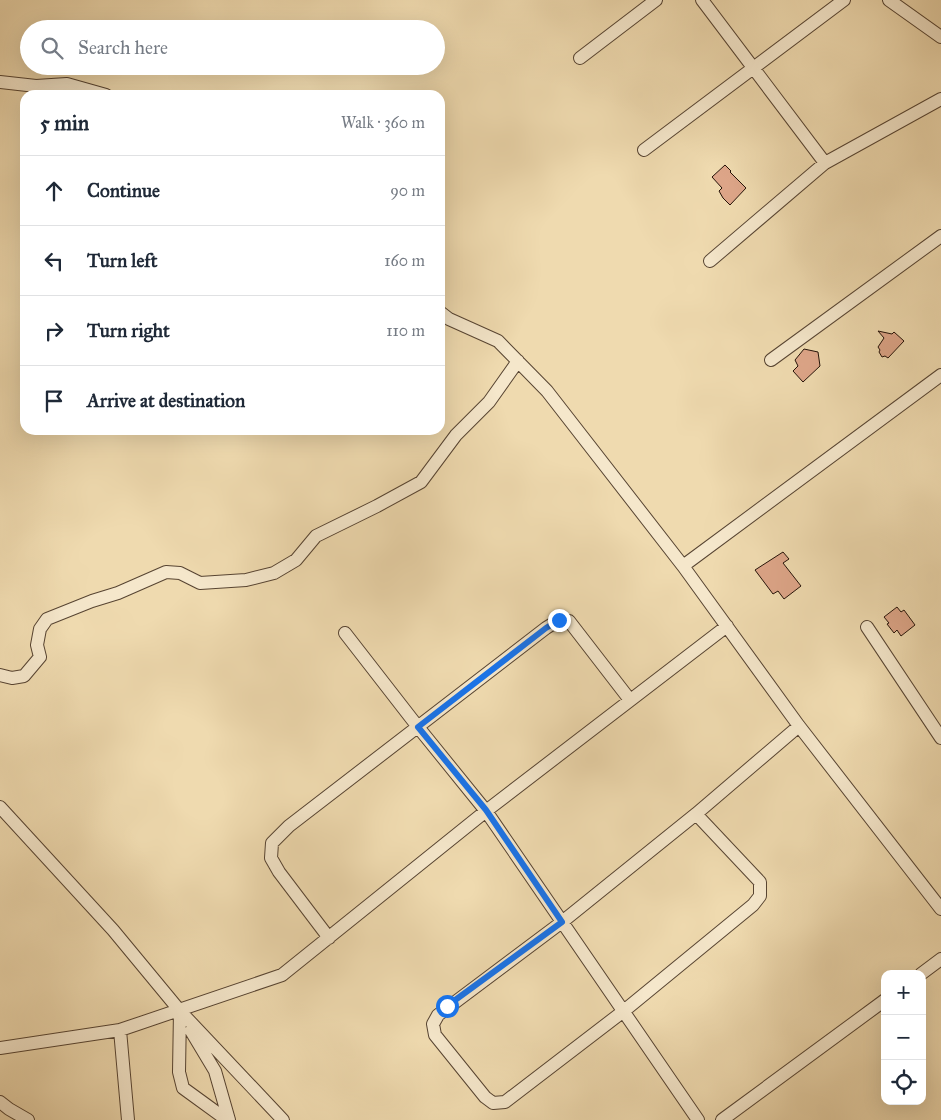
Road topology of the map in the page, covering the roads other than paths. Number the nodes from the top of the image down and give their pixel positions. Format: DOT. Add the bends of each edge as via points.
graph roads {
  1 [pos="656,0"];
  2 [pos="702,0"];
  3 [pos="844,0"];
  4 [pos="889,0"];
  5 [pos="941,37"];
  6 [pos="580,58"];
  7 [pos="752,68"];
  8 [pos="0,82"];
  9 [pos="88,90"];
  10 [pos="941,99"];
  11 [pos="644,150"];
  12 [pos="825,163"];
  13 [pos="941,236"];
  14 [pos="710,261"];
  15 [pos="445,316"];
  16 [pos="771,360"];
  17 [pos="518,361"];
  18 [pos="941,375"];
  19 [pos="683,566"];
  20 [pos="727,626"];
  21 [pos="867,627"];
  22 [pos="345,633"];
  23 [pos="0,675"];
  24 [pos="630,700"];
  25 [pos="799,726"];
  26 [pos="418,727"];
  27 [pos="941,738"];
  28 [pos="0,808"];
  29 [pos="486,810"];
  30 [pos="696,814"];
  31 [pos="941,909"];
  32 [pos="562,922"];
  33 [pos="329,938"];
  34 [pos="941,959"];
  35 [pos="926,970"];
  36 [pos="881,1003"];
  37 [pos="624,1010"];
  38 [pos="180,1011"];
  39 [pos="120,1030"];
  40 [pos="0,1048"];
  41 [pos="0,1102"];
  42 [pos="28,1120"];
  43 [pos="128,1120"];
  44 [pos="228,1120"];
  45 [pos="283,1120"];
  46 [pos="698,1120"];
  47 [pos="722,1120"];
  1 -- 6 [label="street"];
  2 -- 7 [label="street"];
  3 -- 7 [label="street"];
  4 -- 5 [label="street"];
  7 -- 11 [label="street"];
  7 -- 12 [label="street"];
  8 -- 9 [label="street" via="36,86 67,84"];
  10 -- 12 [label="street"];
  12 -- 14 [label="street"];
  13 -- 16 [label="street"];
  15 -- 17 [label="street" via="498,341"];
  17 -- 19 [label="street" via="547,391"];
  17 -- 23 [label="street" via="489,402 456,435 421,482 316,536 296,560 274,574 246,580 200,583 180,573 166,572 47,618 40,629 37,644 40,658 24,676"];
  18 -- 19 [label="street"];
  19 -- 20 [label="street"];
  20 -- 24 [label="street"];
  20 -- 25 [label="street"];
  21 -- 27 [label="street"];
  22 -- 26 [label="street"];
  24 -- 26 [label="street" via="569,621 559,620"];
  24 -- 29 [label="street"];
  25 -- 30 [label="street"];
  25 -- 31 [label="street"];
  26 -- 29 [label="street"];
  26 -- 33 [label="street" via="272,843 271,858 279,872"];
  28 -- 38 [label="street" via="113,930"];
  29 -- 32 [label="street"];
  29 -- 33 [label="street"];
  30 -- 32 [label="street"];
  30 -- 37 [label="street" via="760,882 760,896"];
  32 -- 37 [label="street"];
  32 -- 37 [label="street" via="447,1006 433,1024 435,1035 485,1097 493,1103 505,1102"];
  33 -- 38 [label="street" via="282,975"];
  34 -- 35 [label="street"];
  36 -- 47 [label="street"];
  37 -- 46 [label="street"];
  38 -- 39 [label="street"];
  38 -- 44 [label="street" via="216,1071"];
  38 -- 44 [label="street" via="179,1072 183,1088"];
  38 -- 45 [label="street"];
  39 -- 40 [label="street"];
  39 -- 43 [label="street"];
  41 -- 42 [label="street"];
}
